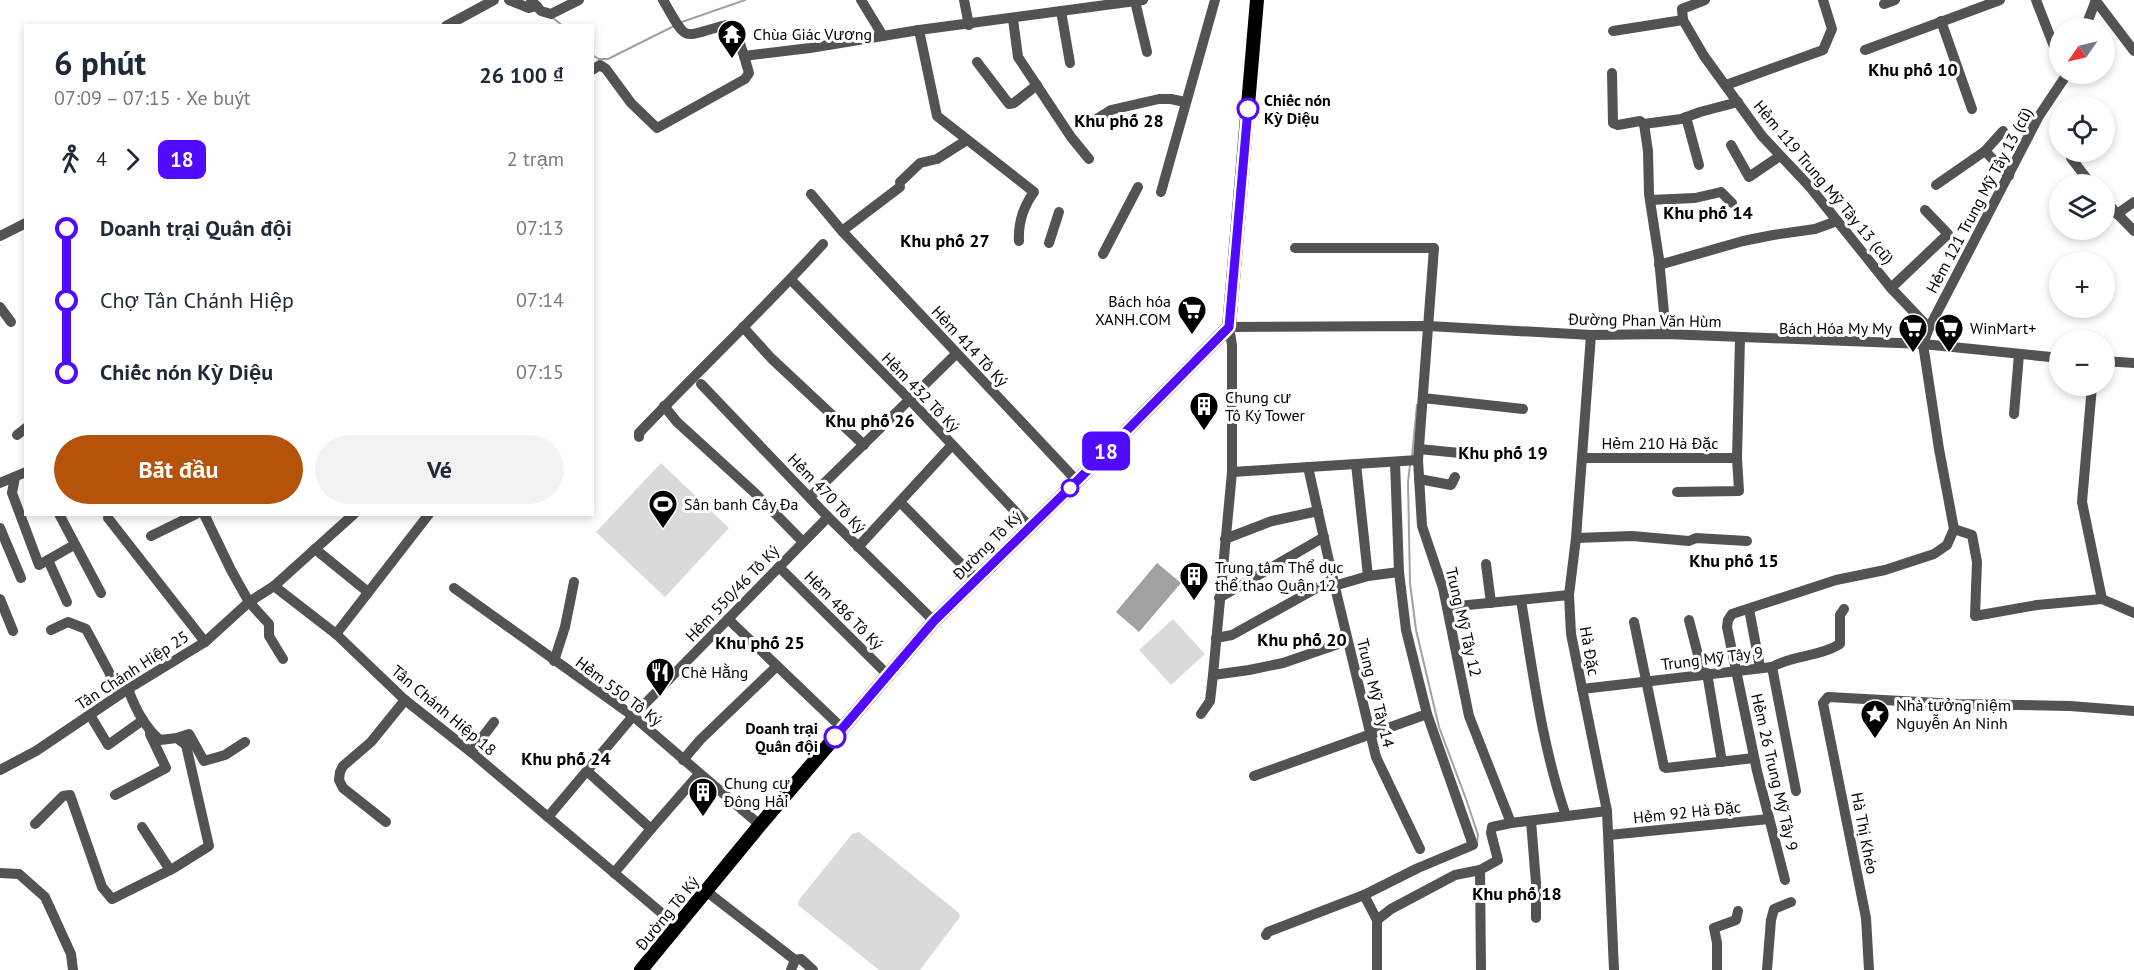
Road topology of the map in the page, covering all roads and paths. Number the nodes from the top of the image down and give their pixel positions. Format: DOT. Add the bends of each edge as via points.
graph roads {
  1 [pos="494,0"];
  2 [pos="510,0"];
  3 [pos="579,0"];
  4 [pos="663,0"];
  5 [pos="861,0"];
  6 [pos="964,0"];
  7 [pos="1215,0"];
  8 [pos="1257,0"];
  9 [pos="1706,0"];
  10 [pos="1823,0"];
  11 [pos="2000,0"];
  12 [pos="2036,0"];
  13 [pos="1139,1"];
  14 [pos="2096,1"];
  15 [pos="532,6"];
  16 [pos="1061,11"];
  17 [pos="2089,18"];
  18 [pos="1013,19"];
  19 [pos="1683,21"];
  20 [pos="1941,21"];
  21 [pos="450,24"];
  22 [pos="969,25"];
  23 [pos="919,30"];
  24 [pos="1613,31"];
  25 [pos="2049,34"];
  26 [pos="883,36"];
  27 [pos="1865,50"];
  28 [pos="2134,51"];
  29 [pos="1147,52"];
  30 [pos="744,56"];
  31 [pos="977,62"];
  32 [pos="1070,63"];
  33 [pos="594,69"];
  34 [pos="1612,73"];
  35 [pos="2060,84"];
  36 [pos="1036,85"];
  37 [pos="1726,85"];
  38 [pos="1185,102"];
  39 [pos="1738,102"];
  40 [pos="1972,109"];
  41 [pos="1686,117"];
  42 [pos="1095,120"];
  43 [pos="1644,124"];
  44 [pos="2003,131"];
  45 [pos="967,140"];
  46 [pos="1731,145"];
  47 [pos="1985,152"];
  48 [pos="1780,156"];
  49 [pos="1089,159"];
  50 [pos="2074,162"];
  51 [pos="1699,165"];
  52 [pos="2083,174"];
  53 [pos="2009,176"];
  54 [pos="1936,185"];
  55 [pos="1138,187"];
  56 [pos="1161,192"];
  57 [pos="811,194"];
  58 [pos="1650,200"];
  59 [pos="2134,202"];
  60 [pos="1732,203"];
  61 [pos="1925,210"];
  62 [pos="1059,212"];
  63 [pos="2117,214"];
  64 [pos="1837,221"];
  65 [pos="24,224"];
  66 [pos="842,231"];
  67 [pos="2134,231"];
  68 [pos="0,236"];
  69 [pos="1019,241"];
  70 [pos="823,243"];
  71 [pos="1048,243"];
  72 [pos="1295,248"];
  73 [pos="1103,254"];
  74 [pos="1659,265"];
  75 [pos="791,280"];
  76 [pos="1891,288"];
  77 [pos="0,307"];
  78 [pos="11,322"];
  79 [pos="1428,326"];
  80 [pos="743,327"];
  81 [pos="1229,327"];
  82 [pos="1929,328"];
  83 [pos="1666,334"];
  84 [pos="1591,335"];
  85 [pos="1740,338"];
  86 [pos="1923,344"];
  87 [pos="956,354"];
  88 [pos="2019,354"];
  89 [pos="2049,357"];
  90 [pos="2115,362"];
  91 [pos="2134,363"];
  92 [pos="701,384"];
  93 [pos="2091,396"];
  94 [pos="1423,398"];
  95 [pos="910,400"];
  96 [pos="664,406"];
  97 [pos="1523,409"];
  98 [pos="2014,414"];
  99 [pos="639,437"];
  100 [pos="864,445"];
  101 [pos="952,445"];
  102 [pos="1470,454"];
  103 [pos="1410,458"];
  104 [pos="1583,458"];
  105 [pos="1737,458"];
  106 [pos="1356,464"];
  107 [pos="1308,467"];
  108 [pos="1232,472"];
  109 [pos="24,473"];
  110 [pos="15,477"];
  111 [pos="1455,477"];
  112 [pos="1419,478"];
  113 [pos="1077,481"];
  114 [pos="0,483"];
  115 [pos="1677,492"];
  116 [pos="810,497"];
  117 [pos="900,502"];
  118 [pos="1318,511"];
  119 [pos="60,516"];
  120 [pos="192,516"];
  121 [pos="205,516"];
  122 [pos="352,516"];
  123 [pos="427,516"];
  124 [pos="828,517"];
  125 [pos="108,518"];
  126 [pos="1029,526"];
  127 [pos="0,528"];
  128 [pos="1954,529"];
  129 [pos="151,536"];
  130 [pos="1324,537"];
  131 [pos="1225,538"];
  132 [pos="1576,538"];
  133 [pos="1748,541"];
  134 [pos="803,542"];
  135 [pos="74,545"];
  136 [pos="858,547"];
  137 [pos="315,549"];
  138 [pos="48,560"];
  139 [pos="1486,564"];
  140 [pos="779,567"];
  141 [pos="1399,572"];
  142 [pos="1368,576"];
  143 [pos="21,578"];
  144 [pos="976,579"];
  145 [pos="574,582"];
  146 [pos="1333,583"];
  147 [pos="274,586"];
  148 [pos="454,588"];
  149 [pos="368,592"];
  150 [pos="101,593"];
  151 [pos="1569,595"];
  152 [pos="1220,598"];
  153 [pos="0,599"];
  154 [pos="2102,599"];
  155 [pos="1521,600"];
  156 [pos="67,602"];
  157 [pos="249,602"];
  158 [pos="1491,603"];
  159 [pos="1448,607"];
  160 [pos="1749,609"];
  161 [pos="1844,609"];
  162 [pos="2134,613"];
  163 [pos="728,619"];
  164 [pos="1689,620"];
  165 [pos="934,621"];
  166 [pos="1634,622"];
  167 [pos="51,630"];
  168 [pos="13,631"];
  169 [pos="336,634"];
  170 [pos="1216,638"];
  171 [pos="1347,641"];
  172 [pos="205,642"];
  173 [pos="283,659"];
  174 [pos="554,661"];
  175 [pos="776,667"];
  176 [pos="1766,667"];
  177 [pos="1736,670"];
  178 [pos="1705,674"];
  179 [pos="888,675"];
  180 [pos="1213,675"];
  181 [pos="1647,681"];
  182 [pos="1582,689"];
  183 [pos="123,692"];
  184 [pos="405,700"];
  185 [pos="2134,711"];
  186 [pos="1201,714"];
  187 [pos="1427,714"];
  188 [pos="90,715"];
  189 [pos="633,716"];
  190 [pos="143,720"];
  191 [pos="494,722"];
  192 [pos="842,728"];
  193 [pos="149,731"];
  194 [pos="1370,734"];
  195 [pos="177,738"];
  196 [pos="245,742"];
  197 [pos="471,752"];
  198 [pos="1754,758"];
  199 [pos="683,760"];
  200 [pos="1722,762"];
  201 [pos="0,770"];
  202 [pos="588,772"];
  203 [pos="699,774"];
  204 [pos="1254,776"];
  205 [pos="1796,791"];
  206 [pos="115,795"];
  207 [pos="1607,811"];
  208 [pos="1566,816"];
  209 [pos="548,817"];
  210 [pos="1769,819"];
  211 [pos="1531,821"];
  212 [pos="386,822"];
  213 [pos="1512,823"];
  214 [pos="35,824"];
  215 [pos="760,825"];
  216 [pos="142,827"];
  217 [pos="651,829"];
  218 [pos="1609,835"];
  219 [pos="1420,849"];
  220 [pos="170,870"];
  221 [pos="1479,870"];
  222 [pos="614,873"];
  223 [pos="1,875"];
  224 [pos="1785,880"];
  225 [pos="706,891"];
  226 [pos="1364,895"];
  227 [pos="1791,902"];
  228 [pos="1738,911"];
  229 [pos="1536,918"];
  230 [pos="1377,920"];
  231 [pos="677,926"];
  232 [pos="1266,935"];
  233 [pos="793,965"];
  234 [pos="73,970"];
  235 [pos="641,970"];
  236 [pos="813,970"];
  237 [pos="1377,970"];
  238 [pos="1481,970"];
  239 [pos="1614,970"];
  240 [pos="1717,970"];
  241 [pos="1767,970"];
  242 [pos="1869,970"];
  1 -- 21 [label="street"];
  2 -- 15 [label="street"];
  3 -- 15 [label="street" via="550,14"];
  4 -- 30 [label="street" via="686,34 731,27"];
  5 -- 26 [label="street"];
  6 -- 22 [label="street"];
  7 -- 38 [label="street"];
  8 -- 81 [label="main road"];
  9 -- 19 [label="street" via="1682,9"];
  10 -- 37 [label="street" via="1832,29 1823,50"];
  11 -- 20 [label="street"];
  12 -- 25 [label="street"];
  13 -- 16 [label="street"];
  13 -- 29 [label="street"];
  14 -- 17 [label="street"];
  14 -- 28 [label="street"];
  16 -- 18 [label="street"];
  16 -- 32 [label="street"];
  18 -- 22 [label="street"];
  18 -- 36 [label="street" via="1018,57"];
  19 -- 24 [label="street"];
  19 -- 37 [label="street, Hẻm 119 Trung Mỹ Tây 13 (cũ)"];
  20 -- 27 [label="street"];
  20 -- 40 [label="street"];
  22 -- 23 [label="street"];
  23 -- 26 [label="street"];
  23 -- 45 [label="street" via="935,113"];
  26 -- 30 [label="street"];
  30 -- 33 [label="street" via="749,73 745,79 657,128 629,101 606,69"];
  31 -- 36 [label="street" via="1009,104"];
  34 -- 43 [label="street" via="1613,123"];
  35 -- 53 [label="street, Hẻm 121 Trung Mỹ Tây 13 (cũ)"];
  36 -- 49 [label="street"];
  37 -- 39 [label="street, Hẻm 119 Trung Mỹ Tây 13 (cũ)"];
  38 -- 42 [label="street" via="1159,99 1111,110"];
  38 -- 56 [label="street"];
  39 -- 41 [label="street"];
  39 -- 48 [label="street, Hẻm 119 Trung Mỹ Tây 13 (cũ)"];
  41 -- 43 [label="street"];
  41 -- 51 [label="street"];
  43 -- 58 [label="street"];
  44 -- 47 [label="street"];
  45 -- 66 [label="street" via="937,159 920,163"];
  45 -- 69 [label="street" via="1034,192 1023,212"];
  46 -- 48 [label="street" via="1749,177"];
  47 -- 53 [label="street"];
  47 -- 54 [label="street"];
  48 -- 64 [label="street, Hẻm 119 Trung Mỹ Tây 13 (cũ)"];
  50 -- 52 [label="street"];
  53 -- 82 [label="street, Hẻm 121 Trung Mỹ Tây 13 (cũ)"];
  55 -- 73 [label="street"];
  57 -- 66 [label="street, Hẻm 414 Tô Ký"];
  58 -- 60 [label="street" via="1695,198 1721,192"];
  58 -- 74 [label="street"];
  59 -- 63 [label="street"];
  61 -- 76 [label="street" via="1948,234"];
  62 -- 71 [label="street"];
  63 -- 67 [label="street"];
  64 -- 74 [label="street"];
  64 -- 76 [label="street, Hẻm 119 Trung Mỹ Tây 13 (cũ)"];
  65 -- 68 [label="street"];
  66 -- 87 [label="street, Hẻm 414 Tô Ký"];
  70 -- 75 [label="street"];
  72 -- 79 [label="street, Trung Mỹ Tây 12" via="1434,248"];
  74 -- 83 [label="street"];
  75 -- 80 [label="street"];
  75 -- 95 [label="street, Hẻm 432 Tô Ký"];
  76 -- 82 [label="street, Hẻm 119 Trung Mỹ Tây 13 (cũ)"];
  77 -- 78 [label="street"];
  79 -- 81 [label="street, Đường Phan Văn Hùm"];
  79 -- 84 [label="street, Đường Phan Văn Hùm"];
  79 -- 94 [label="street, Trung Mỹ Tây 12"];
  80 -- 96 [label="street"];
  80 -- 100 [label="street"];
  81 -- 108 [label="street"];
  81 -- 113 [label="main road, Đường Tô Ký"];
  82 -- 86 [label="street, Hẻm 121 Trung Mỹ Tây 13 (cũ)"];
  83 -- 84 [label="street, Đường Phan Văn Hùm"];
  83 -- 85 [label="street, Đường Phan Văn Hùm"];
  84 -- 104 [label="street, Hà Đặc"];
  85 -- 86 [label="street, Đường Phan Văn Hùm"];
  85 -- 105 [label="street"];
  86 -- 88 [label="street, Đường Phan Văn Hùm"];
  86 -- 128 [label="street"];
  87 -- 95 [label="street"];
  87 -- 113 [label="street, Hẻm 414 Tô Ký"];
  88 -- 89 [label="street, Đường Phan Văn Hùm"];
  88 -- 98 [label="street"];
  90 -- 91 [label="street"];
  92 -- 116 [label="street, Hẻm 470 Tô Ký"];
  93 -- 154 [label="street" via="2082,502"];
  94 -- 97 [label="street"];
  94 -- 103 [label="street, Trung Mỹ Tây 12"];
  95 -- 100 [label="street"];
  95 -- 101 [label="street, Hẻm 432 Tô Ký"];
  96 -- 99 [label="street"];
  96 -- 134 [label="street"];
  100 -- 116 [label="street"];
  101 -- 117 [label="street"];
  101 -- 126 [label="street, Hẻm 432 Tô Ký"];
  102 -- 103 [label="street"];
  103 -- 106 [label="street"];
  103 -- 112 [label="street, Trung Mỹ Tây 12"];
  103 -- 141 [label="street"];
  104 -- 105 [label="street, Hẻm 210 Hà Đặc"];
  104 -- 132 [label="street, Hà Đặc"];
  105 -- 115 [label="street" via="1739,491"];
  106 -- 107 [label="street"];
  106 -- 142 [label="street"];
  107 -- 108 [label="street"];
  107 -- 118 [label="street, Trung Mỹ Tây 14"];
  108 -- 131 [label="street"];
  109 -- 110 [label="street"];
  110 -- 114 [label="street"];
  110 -- 138 [label="street" via="12,493 39,565"];
  111 -- 112 [label="street" via="1451,485"];
  112 -- 159 [label="street, Trung Mỹ Tây 12" via="1422,526"];
  113 -- 126 [label="main road, Đường Tô Ký"];
  116 -- 124 [label="street, Hẻm 470 Tô Ký"];
  117 -- 136 [label="street"];
  117 -- 144 [label="street"];
  118 -- 130 [label="street, Trung Mỹ Tây 14"];
  118 -- 131 [label="street" via="1272,521"];
  119 -- 135 [label="street"];
  120 -- 129 [label="street"];
  121 -- 157 [label="street"];
  122 -- 137 [label="street, Tân Chánh Hiệp 25"];
  123 -- 149 [label="street"];
  124 -- 134 [label="street, Hẻm 550/46 Tô Ký"];
  124 -- 136 [label="street, Hẻm 470 Tô Ký"];
  125 -- 172 [label="street"];
  126 -- 144 [label="main road, Đường Tô Ký"];
  127 -- 143 [label="street"];
  128 -- 154 [label="street" via="1972,535 1977,562 1975,616"];
  128 -- 160 [label="street" via="1947,544 1934,554 1886,570 1836,580"];
  130 -- 146 [label="street, Trung Mỹ Tây 14"];
  130 -- 152 [label="street"];
  131 -- 152 [label="street"];
  132 -- 133 [label="street"];
  132 -- 151 [label="street, Hà Đặc"];
  134 -- 140 [label="street, Hẻm 550/46 Tô Ký"];
  135 -- 138 [label="street"];
  135 -- 150 [label="street"];
  136 -- 165 [label="street, Hẻm 470 Tô Ký"];
  137 -- 147 [label="street, Tân Chánh Hiệp 25"];
  137 -- 149 [label="street"];
  138 -- 156 [label="street"];
  139 -- 158 [label="street"];
  140 -- 163 [label="street, Hẻm 550/46 Tô Ký"];
  140 -- 179 [label="street, Hẻm 486 Tô Ký"];
  141 -- 142 [label="street"];
  141 -- 187 [label="street" via="1406,630"];
  142 -- 146 [label="street"];
  144 -- 165 [label="main road, Đường Tô Ký"];
  145 -- 174 [label="street"];
  146 -- 170 [label="street" via="1232,635"];
  146 -- 171 [label="street, Trung Mỹ Tây 14"];
  147 -- 157 [label="street, Tân Chánh Hiệp 25"];
  147 -- 169 [label="street, Tân Chánh Hiệp 18"];
  148 -- 174 [label="street, Hẻm 550 Tô Ký"];
  149 -- 169 [label="street"];
  151 -- 155 [label="street"];
  151 -- 182 [label="street, Hà Đặc" via="1571,634"];
  152 -- 170 [label="street"];
  153 -- 168 [label="street"];
  154 -- 162 [label="street"];
  155 -- 158 [label="street"];
  155 -- 208 [label="street" via="1537,706"];
  157 -- 172 [label="street, Tân Chánh Hiệp 25"];
  157 -- 173 [label="street" via="269,624 269,636"];
  158 -- 159 [label="street"];
  159 -- 213 [label="street, Trung Mỹ Tây 12" via="1469,716"];
  160 -- 176 [label="street"];
  160 -- 177 [label="street, Hẻm 26 Trung Mỹ Tây 9" via="1732,614 1728,620"];
  161 -- 176 [label="street, Trung Mỹ Tây 9" via="1840,615 1840,644 1831,650"];
  163 -- 175 [label="street"];
  163 -- 189 [label="street, Hẻm 550/46 Tô Ký"];
  164 -- 178 [label="street"];
  165 -- 179 [label="main road, Đường Tô Ký"];
  166 -- 181 [label="street"];
  167 -- 183 [label="street" via="68,622 86,629"];
  169 -- 184 [label="street, Tân Chánh Hiệp 18"];
  170 -- 180 [label="street"];
  171 -- 180 [label="street" via="1283,663"];
  171 -- 194 [label="street, Trung Mỹ Tây 14"];
  172 -- 183 [label="street, Tân Chánh Hiệp 25"];
  174 -- 189 [label="street, Hẻm 550 Tô Ký"];
  175 -- 192 [label="street"];
  175 -- 199 [label="street"];
  176 -- 177 [label="street, Trung Mỹ Tây 9"];
  176 -- 205 [label="street"];
  177 -- 178 [label="street, Trung Mỹ Tây 9"];
  177 -- 198 [label="street, Hẻm 26 Trung Mỹ Tây 9"];
  178 -- 181 [label="street, Trung Mỹ Tây 9"];
  178 -- 200 [label="street"];
  179 -- 192 [label="main road, Đường Tô Ký"];
  180 -- 186 [label="street" via="1210,701"];
  181 -- 182 [label="street, Trung Mỹ Tây 9"];
  181 -- 200 [label="street" via="1665,768"];
  182 -- 207 [label="street, Hà Đặc"];
  183 -- 188 [label="street, Tân Chánh Hiệp 25"];
  183 -- 190 [label="street"];
  184 -- 197 [label="street, Tân Chánh Hiệp 18"];
  184 -- 212 [label="street" via="340,772 343,788"];
  185 -- 242 [label="street, Hà Thị Khéo" via="1828,697 1823,703 1866,918"];
  187 -- 194 [label="street"];
  187 -- 226 [label="street" via="1473,845"];
  188 -- 190 [label="street" via="108,745"];
  188 -- 201 [label="street, Tân Chánh Hiệp 25"];
  189 -- 199 [label="street, Hẻm 550 Tô Ký"];
  189 -- 202 [label="street, Hẻm 550/46 Tô Ký"];
  190 -- 193 [label="street"];
  191 -- 197 [label="street"];
  192 -- 215 [label="main road, Đường Tô Ký"];
  193 -- 195 [label="street" via="160,740"];
  193 -- 206 [label="street" via="166,768"];
  194 -- 204 [label="street"];
  194 -- 219 [label="street, Trung Mỹ Tây 14" via="1376,756"];
  195 -- 196 [label="street" via="189,735 204,761 225,755"];
  195 -- 220 [label="street" via="186,745 209,846"];
  197 -- 209 [label="street, Tân Chánh Hiệp 18"];
  198 -- 200 [label="street"];
  198 -- 210 [label="street, Hẻm 26 Trung Mỹ Tây 9"];
  199 -- 203 [label="street, Hẻm 550 Tô Ký"];
  202 -- 209 [label="street, Hẻm 550/46 Tô Ký"];
  202 -- 217 [label="street"];
  203 -- 215 [label="street, Hẻm 550 Tô Ký"];
  203 -- 217 [label="street"];
  207 -- 208 [label="street"];
  207 -- 218 [label="street, Hà Đặc"];
  208 -- 211 [label="street"];
  209 -- 222 [label="street, Tân Chánh Hiệp 18"];
  210 -- 218 [label="street, Hẻm 92 Hà Đặc"];
  210 -- 224 [label="street, Hẻm 26 Trung Mỹ Tây 9"];
  211 -- 213 [label="street"];
  211 -- 229 [label="street"];
  213 -- 221 [label="street" via="1492,827 1498,860"];
  214 -- 220 [label="street" via="63,796 70,795 102,887 112,899"];
  215 -- 225 [label="main road, Đường Tô Ký"];
  216 -- 220 [label="street"];
  217 -- 222 [label="street"];
  218 -- 239 [label="street, Hà Đặc"];
  221 -- 230 [label="street" via="1455,875"];
  221 -- 238 [label="street"];
  222 -- 231 [label="street, Tân Chánh Hiệp 18"];
  223 -- 234 [label="street" via="19,874 45,897 71,954"];
  225 -- 231 [label="main road, Đường Tô Ký"];
  225 -- 233 [label="street"];
  226 -- 230 [label="street"];
  226 -- 232 [label="street"];
  227 -- 241 [label="street" via="1774,909"];
  228 -- 240 [label="street" via="1736,920 1714,928"];
  230 -- 237 [label="street"];
  231 -- 235 [label="main road, Đường Tô Ký"];
  233 -- 236 [label="street" via="801,959"];
}
